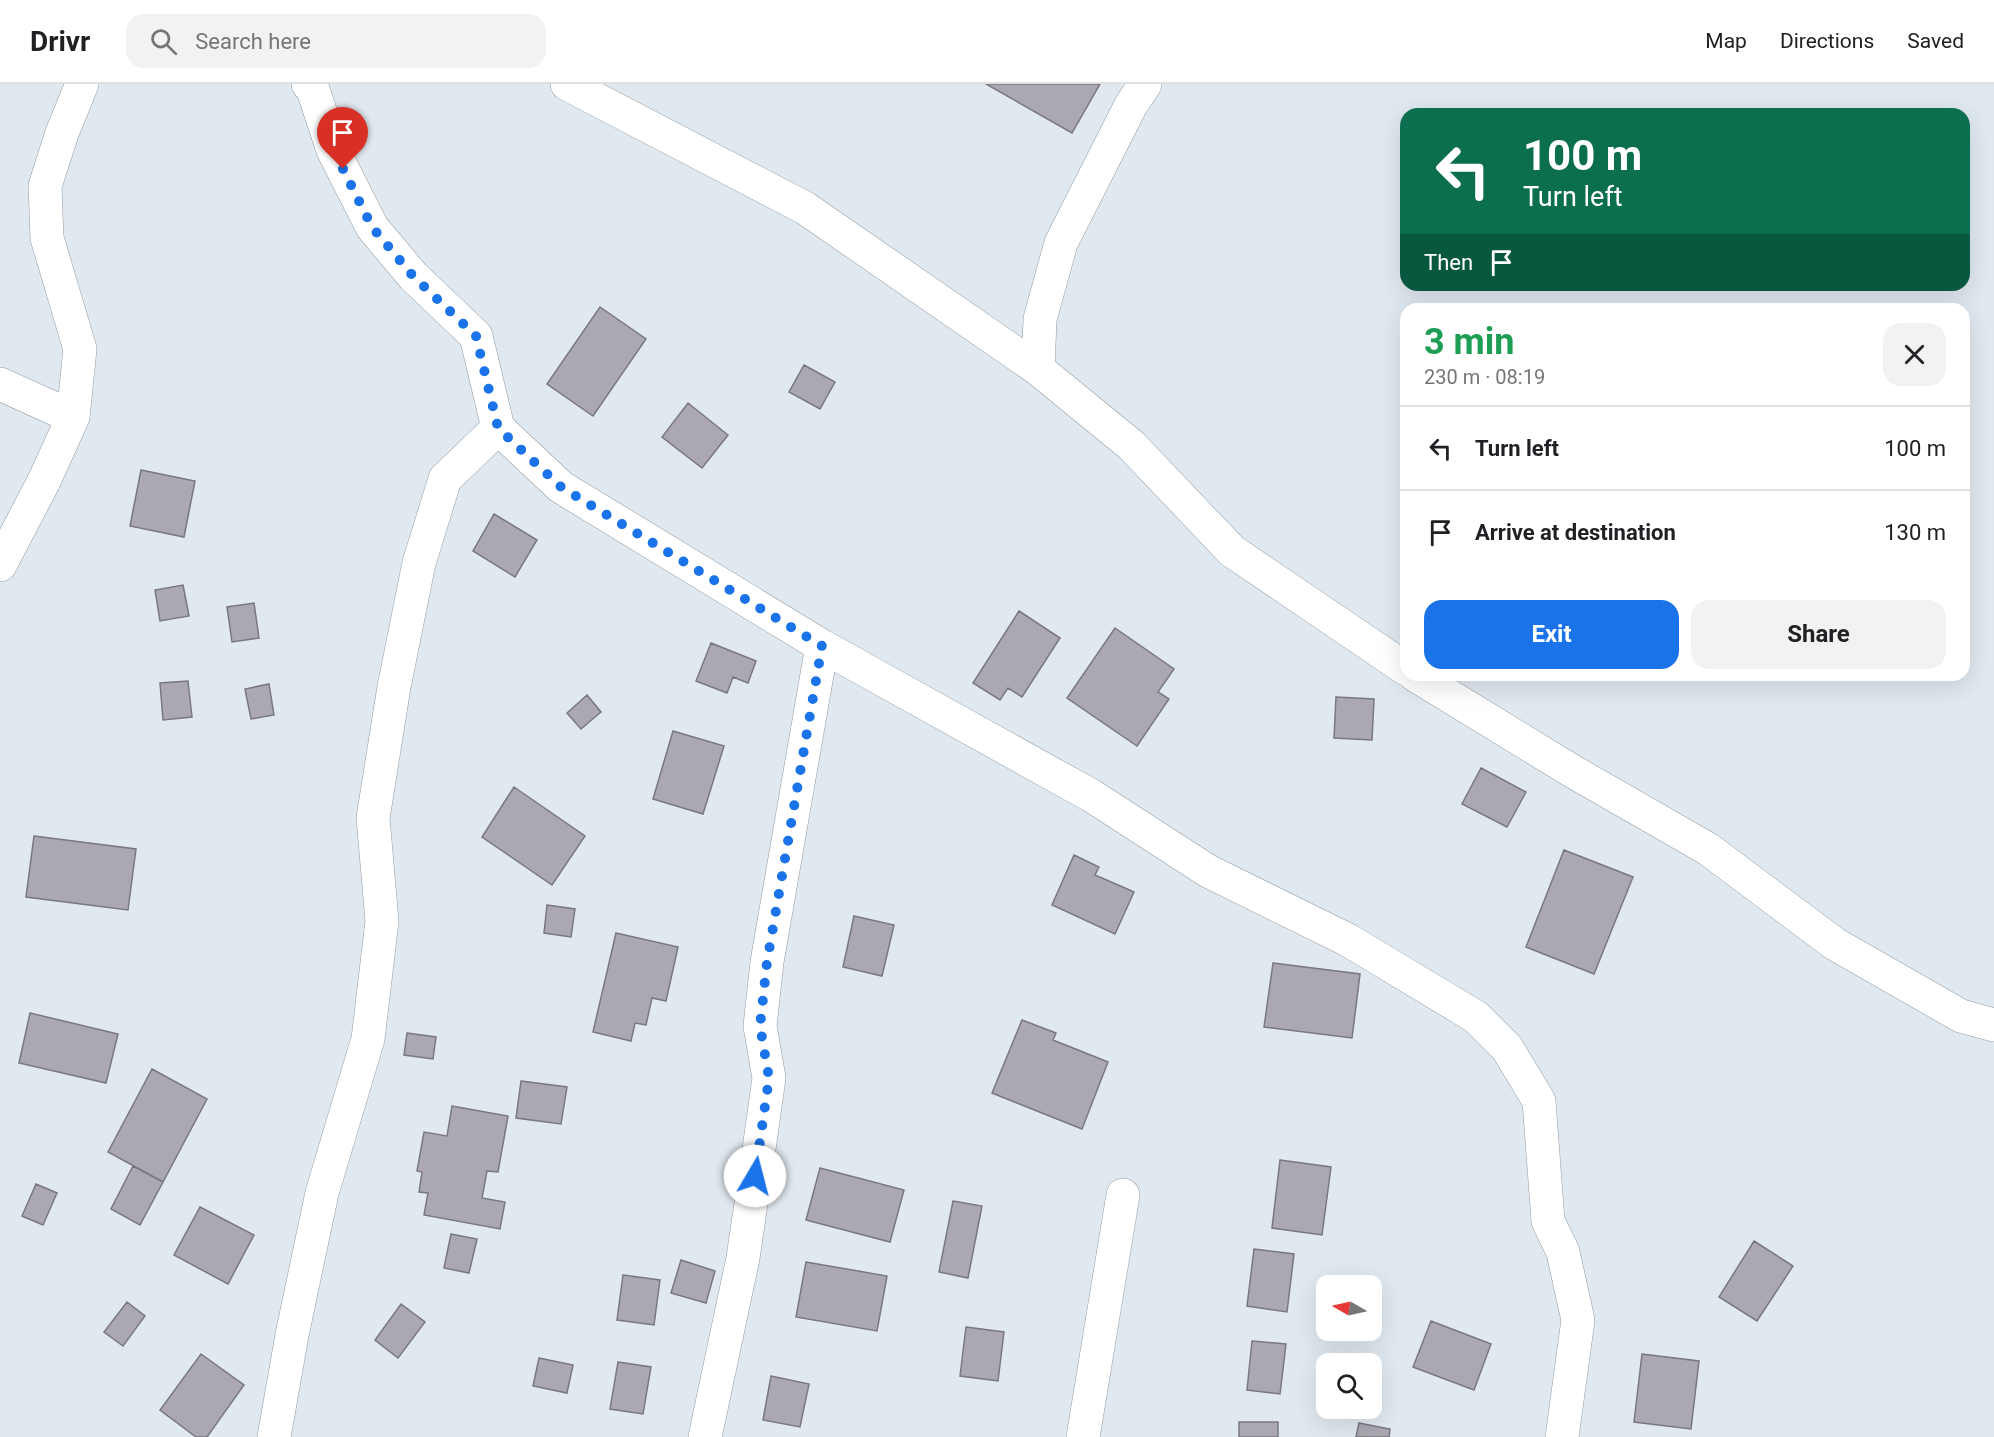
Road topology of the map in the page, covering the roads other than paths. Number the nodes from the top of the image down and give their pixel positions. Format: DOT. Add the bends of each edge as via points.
graph roads {
  1 [pos="82,84"];
  2 [pos="308,84"];
  3 [pos="567,84"];
  4 [pos="1145,84"];
  5 [pos="1038,369"];
  6 [pos="0,384"];
  7 [pos="73,417"];
  8 [pos="498,428"];
  9 [pos="0,565"];
  10 [pos="822,646"];
  11 [pos="1400,665"];
  12 [pos="1424,681"];
  13 [pos="1994,1025"];
  14 [pos="1123,1195"];
  15 [pos="274,1437"];
  16 [pos="705,1437"];
  17 [pos="1083,1437"];
  18 [pos="1562,1437"];
  1 -- 7 [label="street" via="45,186 47,238 80,349"];
  2 -- 8 [label="street" via="333,150 372,227 413,276 476,336"];
  3 -- 5 [label="street" via="805,208"];
  4 -- 5 [label="street" via="1061,243 1040,319"];
  5 -- 11 [label="street" via="1131,445 1232,551"];
  6 -- 7 [label="street"];
  7 -- 9 [label="street"];
  8 -- 10 [label="street" via="561,487"];
  8 -- 15 [label="street" via="445,479 419,563 373,818 382,921 368,1039 322,1193"];
  10 -- 16 [label="street" via="765,983 760,1026 769,1078 743,1258"];
  10 -- 18 [label="street" via="1092,796 1208,871 1348,940 1476,1017 1507,1048 1539,1101 1548,1221 1563,1252 1578,1320"];
  12 -- 13 [label="street" via="1708,849 1835,944 1961,1016"];
  14 -- 17 [label="street"];
}
